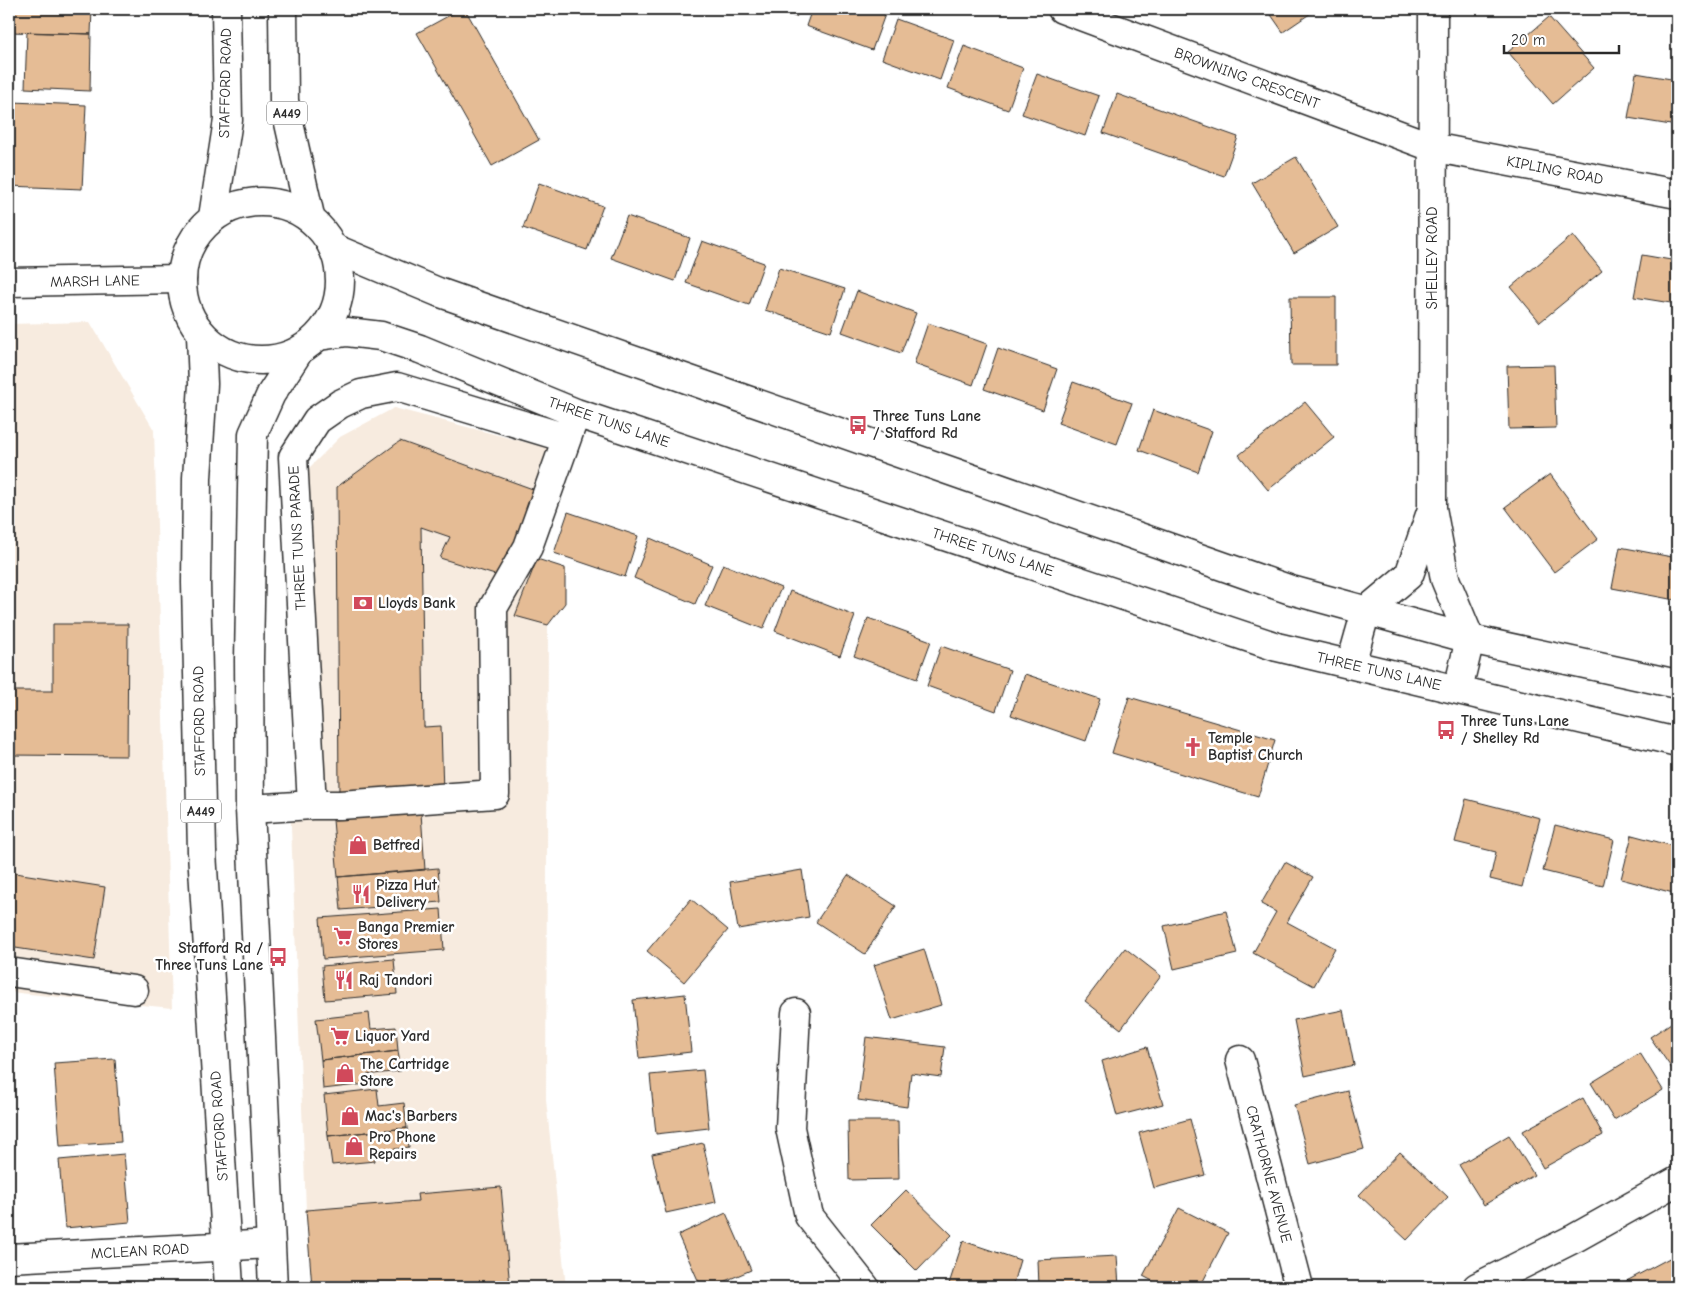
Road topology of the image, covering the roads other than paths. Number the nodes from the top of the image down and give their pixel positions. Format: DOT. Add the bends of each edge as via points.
graph roads {
  1 [pos="226,9"];
  2 [pos="283,9"];
  3 [pos="1062,9"];
  4 [pos="1433,9"];
  5 [pos="1432,147"];
  6 [pos="1677,194"];
  7 [pos="310,216"];
  8 [pos="213,218"];
  9 [pos="333,248"];
  10 [pos="182,279"];
  11 [pos="9,282"];
  12 [pos="201,335"];
  13 [pos="309,343"];
  14 [pos="576,413"];
  15 [pos="566,438"];
  16 [pos="1432,508"];
  17 [pos="1366,611"];
  18 [pos="1470,639"];
  19 [pos="1350,664"];
  20 [pos="1677,684"];
  21 [pos="1458,690"];
  22 [pos="1677,742"];
  23 [pos="312,805"];
  24 [pos="250,809"];
  25 [pos="9,972"];
  26 [pos="134,990"];
  27 [pos="796,1013"];
  28 [pos="1240,1060"];
  29 [pos="1677,1181"];
  30 [pos="270,1244"];
  31 [pos="227,1246"];
  32 [pos="9,1258"];
  33 [pos="229,1287"];
  34 [pos="273,1287"];
  35 [pos="865,1287"];
  36 [pos="1299,1287"];
  37 [pos="1477,1287"];
  1 -- 8 [label="main road, STAFFORD ROAD" via="228,120"];
  2 -- 7 [label="main road, A449" via="284,101"];
  3 -- 5 [label="main road, BROWNING CRESCENT"];
  4 -- 5 [label="main road, SHELLEY ROAD"];
  5 -- 6 [label="main road, KIPLING ROAD"];
  5 -- 16 [label="main road, SHELLEY ROAD"];
  7 -- 8 [label="main road, A449" via="293,207 257,202"];
  7 -- 9 [label="main road, A449"];
  8 -- 10 [label="main road, A449" via="195,238"];
  9 -- 13 [label="main road, A449" via="339,291 333,315"];
  9 -- 17 [label="main road" via="438,292 1291,590"];
  10 -- 11 [label="main road, MARSH LANE"];
  10 -- 12 [label="main road, A449" via="189,317"];
  12 -- 13 [label="main road, A449" via="231,357 247,361 272,360"];
  12 -- 31 [label="main road, STAFFORD ROAD / A449" via="203,384 197,478 196,583 202,852"];
  13 -- 14 [label="main road, THREE TUNS LANE" via="347,332 381,336"];
  13 -- 24 [label="main road, A449" via="271,394 253,434"];
  14 -- 15 [label="main road"];
  14 -- 19 [label="main road, THREE TUNS LANE" via="1277,647"];
  15 -- 23 [label="main road" via="528,547 493,608 495,794"];
  15 -- 23 [label="main road, THREE TUNS PARADE" via="397,386 361,394 317,420 293,457"];
  16 -- 17 [label="main road, SHELLEY ROAD" via="1409,576"];
  16 -- 18 [label="main road, SHELLEY ROAD" via="1445,579"];
  17 -- 18 [label="main road"];
  17 -- 19 [label="main road"];
  18 -- 20 [label="main road"];
  18 -- 21 [label="main road"];
  19 -- 21 [label="main road, THREE TUNS LANE"];
  21 -- 22 [label="main road, THREE TUNS LANE"];
  23 -- 24 [label="main road"];
  24 -- 30 [label="main road, A449"];
  25 -- 26 [label="main road"];
  27 -- 35 [label="main road" via="790,1128 810,1216"];
  28 -- 36 [label="main road, CRATHORNE AVENUE"];
  29 -- 37 [label="main road" via="1575,1238"];
  30 -- 31 [label="main road, MCLEAN ROAD"];
  30 -- 34 [label="main road, A449"];
  31 -- 32 [label="main road, MCLEAN ROAD"];
  31 -- 33 [label="main road, STAFFORD ROAD / A449"];
}
